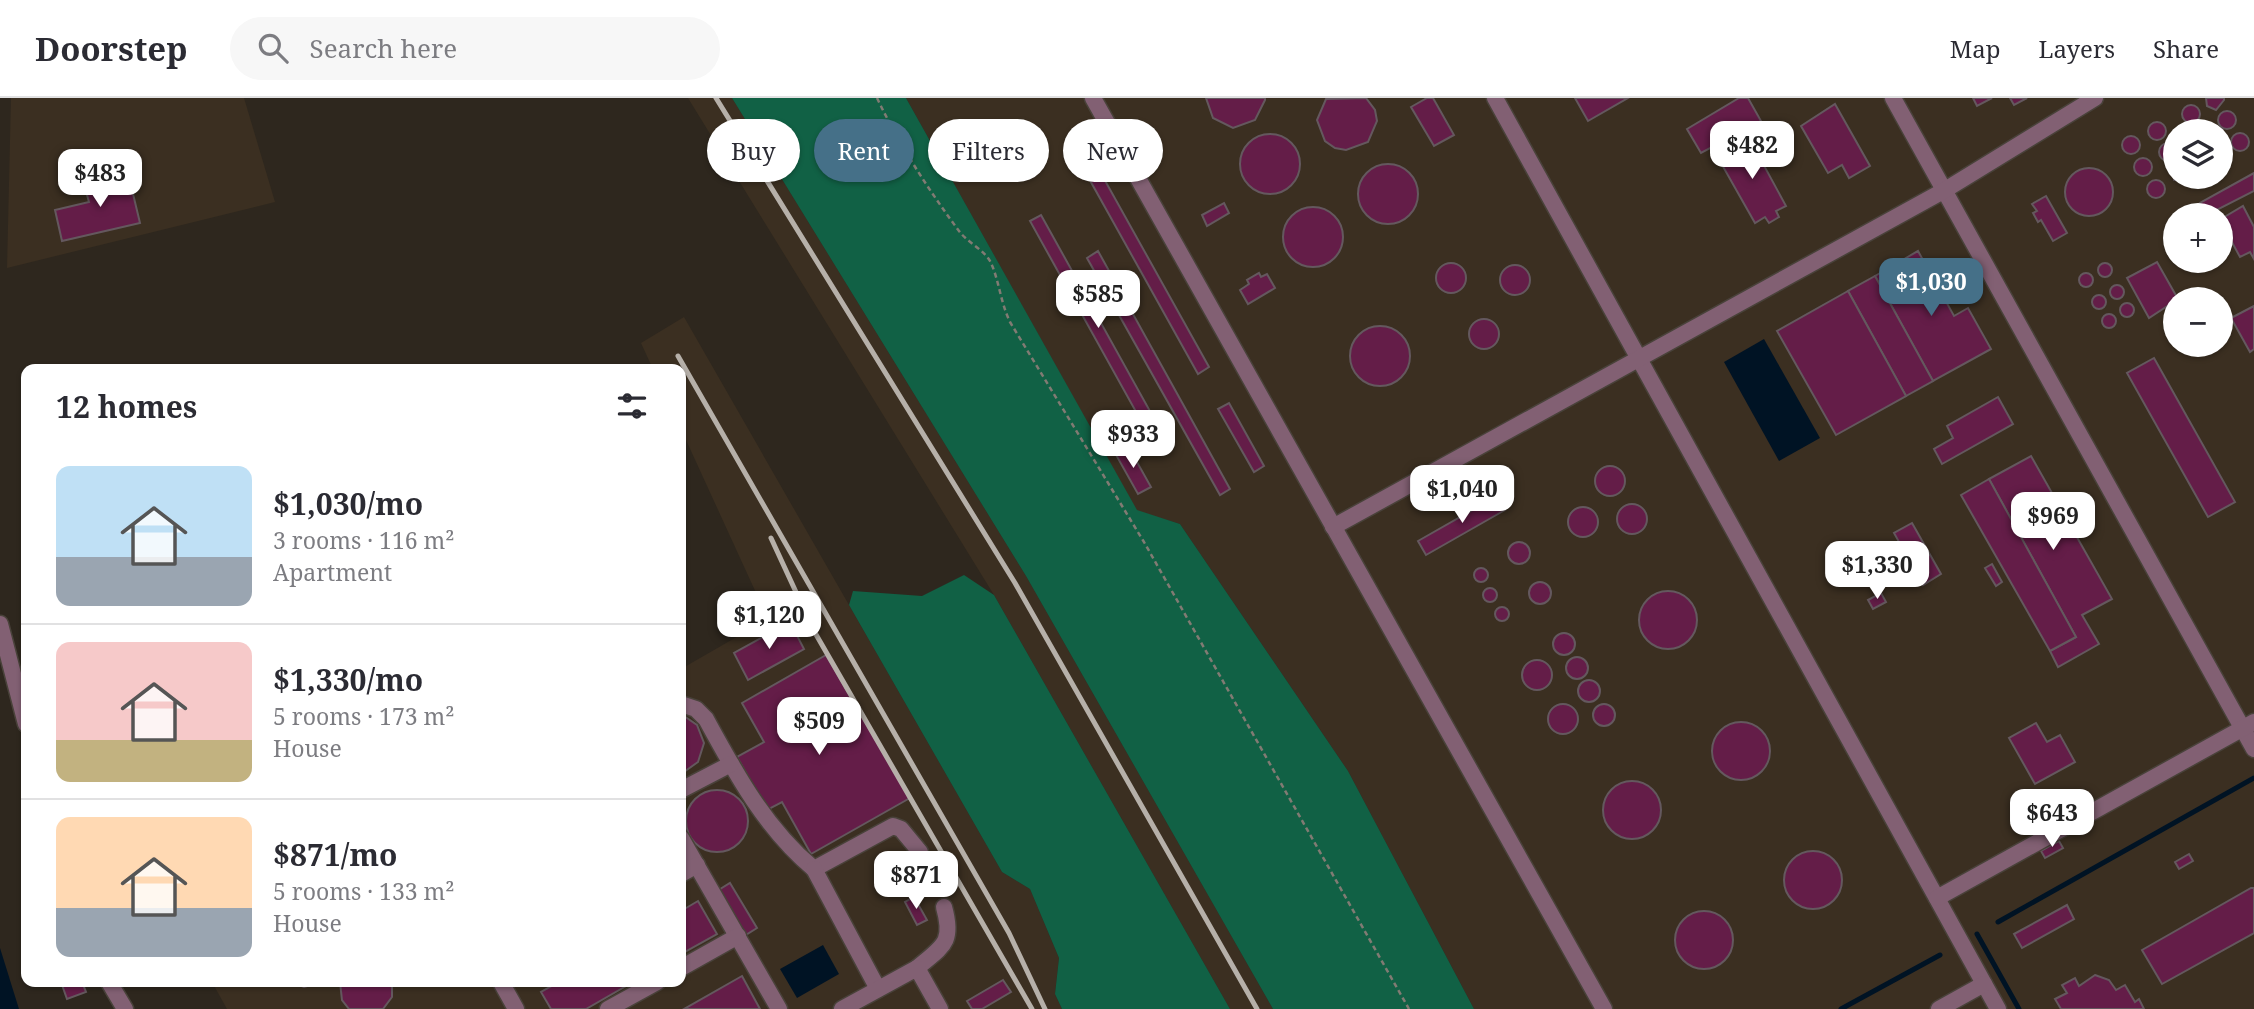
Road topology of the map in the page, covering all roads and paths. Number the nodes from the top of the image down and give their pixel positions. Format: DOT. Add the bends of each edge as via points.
graph roads {
  1 [pos="877,98"];
  2 [pos="1094,98"];
  3 [pos="1494,98"];
  4 [pos="1893,98"];
  5 [pos="2095,98"];
  6 [pos="1945,190"];
  7 [pos="1639,358"];
  8 [pos="1334,527"];
  9 [pos="0,624"];
  10 [pos="21,705"];
  11 [pos="686,706"];
  12 [pos="2248,725"];
  13 [pos="2254,749"];
  14 [pos="731,764"];
  15 [pos="686,787"];
  16 [pos="686,846"];
  17 [pos="920,852"];
  18 [pos="697,865"];
  19 [pos="814,869"];
  20 [pos="686,871"];
  21 [pos="1937,898"];
  22 [pos="944,907"];
  23 [pos="738,936"];
  24 [pos="686,965"];
  25 [pos="917,968"];
  26 [pos="1984,984"];
  27 [pos="112,987"];
  28 [pos="504,987"];
  29 [pos="648,987"];
  30 [pos="878,989"];
  31 [pos="125,1009"];
  32 [pos="516,1009"];
  33 [pos="608,1009"];
  34 [pos="779,1009"];
  35 [pos="842,1009"];
  36 [pos="940,1009"];
  37 [pos="1409,1009"];
  38 [pos="1604,1009"];
  39 [pos="1939,1009"];
  40 [pos="1998,1009"];
  1 -- 37 [label="path" via="896,139 934,198 990,263 1010,322 1144,542"];
  2 -- 8 [label="street"];
  3 -- 7 [label="street"];
  4 -- 6 [label="street"];
  5 -- 6 [label="street"];
  6 -- 7 [label="street"];
  6 -- 12 [label="street"];
  7 -- 8 [label="street"];
  7 -- 21 [label="street"];
  8 -- 38 [label="street"];
  9 -- 10 [label="street"];
  11 -- 14 [label="street" via="706,719"];
  12 -- 13 [label="street"];
  12 -- 21 [label="street"];
  14 -- 15 [label="street"];
  14 -- 19 [label="street" via="758,809"];
  16 -- 18 [label="street"];
  17 -- 19 [label="street" via="893,826"];
  18 -- 20 [label="street"];
  18 -- 23 [label="street"];
  19 -- 30 [label="street"];
  21 -- 26 [label="street"];
  22 -- 25 [label="street" via="949,925 946,940"];
  23 -- 24 [label="street"];
  23 -- 34 [label="street"];
  25 -- 30 [label="street"];
  25 -- 36 [label="street"];
  26 -- 39 [label="street"];
  26 -- 40 [label="street"];
  27 -- 31 [label="street"];
  28 -- 32 [label="street"];
  29 -- 33 [label="street"];
  30 -- 35 [label="street"];
}
